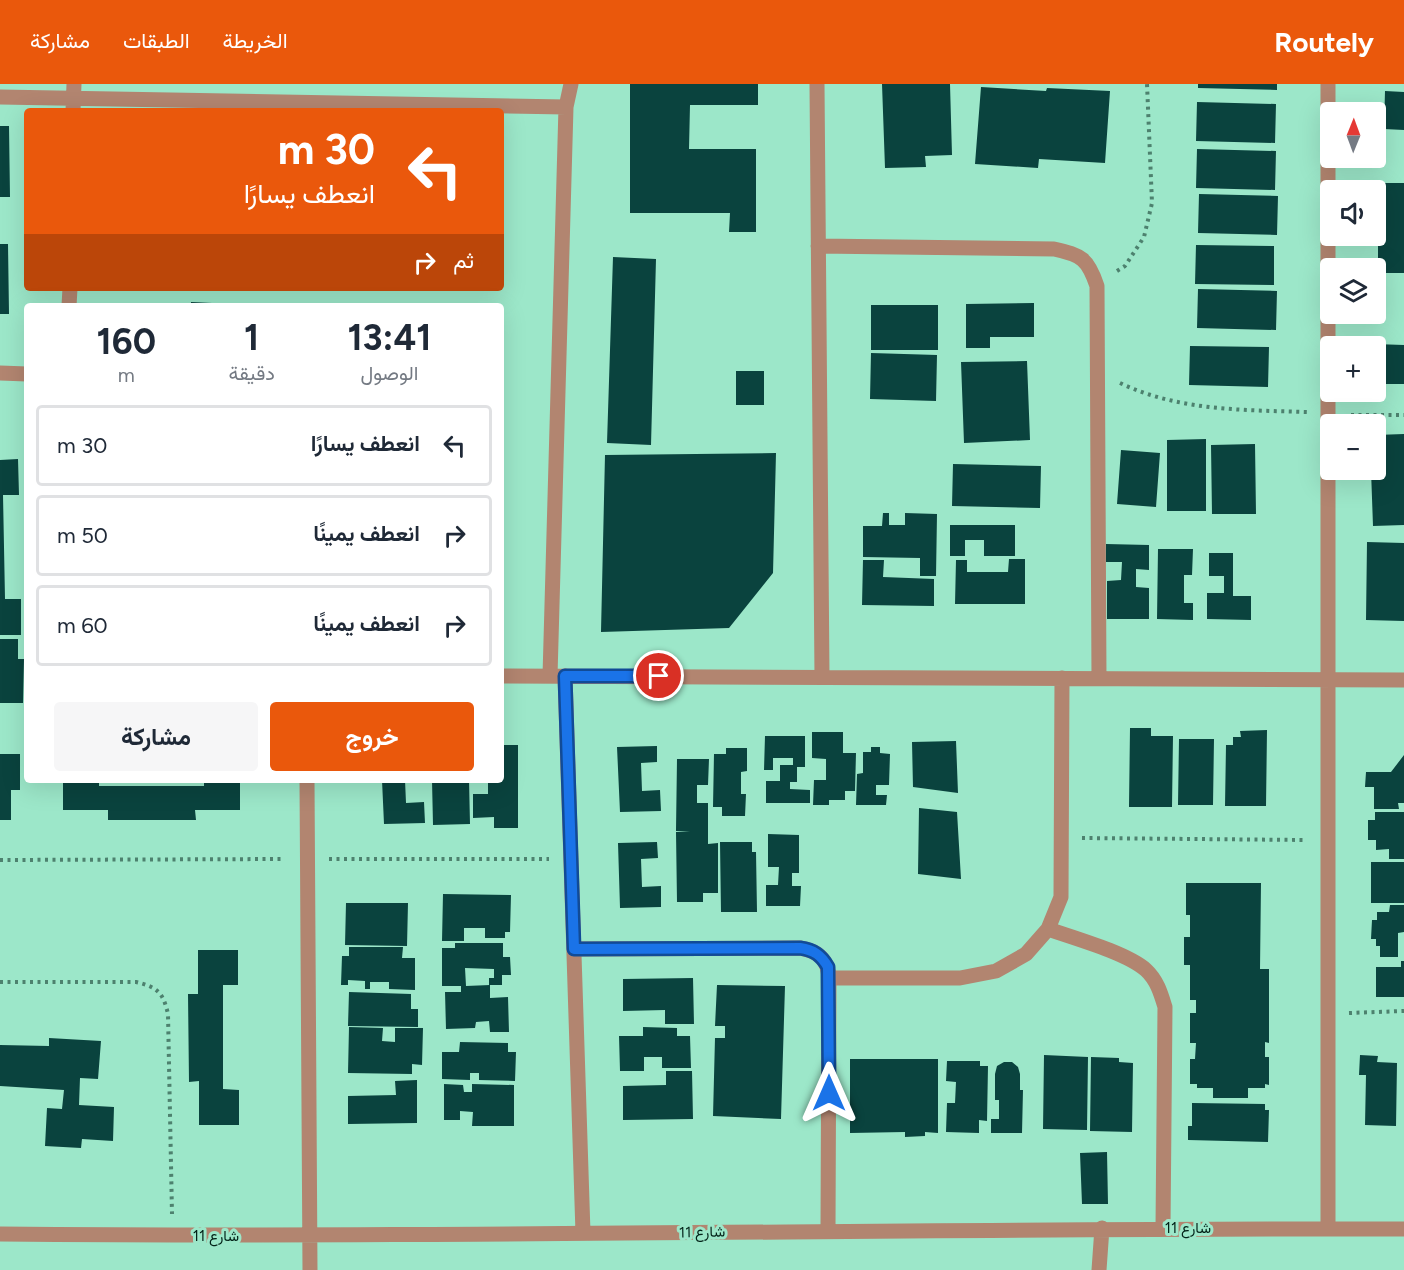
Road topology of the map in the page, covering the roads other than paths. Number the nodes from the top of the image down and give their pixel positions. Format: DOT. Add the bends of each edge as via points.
graph roads {
  1 [pos="572,84"];
  2 [pos="817,84"];
  3 [pos="1328,84"];
  4 [pos="0,97"];
  5 [pos="73,98"];
  6 [pos="566,107"];
  7 [pos="818,246"];
  8 [pos="0,373"];
  9 [pos="24,374"];
  10 [pos="504,676"];
  11 [pos="558,676"];
  12 [pos="822,677"];
  13 [pos="1062,678"];
  14 [pos="1099,678"];
  15 [pos="1328,679"];
  16 [pos="1404,680"];
  17 [pos="307,783"];
  18 [pos="1048,928"];
  19 [pos="574,949"];
  20 [pos="829,978"];
  21 [pos="1102,1228"];
  22 [pos="1164,1228"];
  23 [pos="1328,1228"];
  24 [pos="1404,1229"];
  25 [pos="828,1230"];
  26 [pos="583,1233"];
  27 [pos="0,1234"];
  28 [pos="310,1236"];
  29 [pos="310,1270"];
  30 [pos="1099,1270"];
  1 -- 6 [label="street"];
  2 -- 7 [label="street"];
  3 -- 15 [label="street"];
  4 -- 5 [label="street"];
  5 -- 6 [label="street"];
  6 -- 11 [label="street"];
  7 -- 12 [label="street"];
  7 -- 14 [label="street" via="1054,249 1075,254 1090,267 1097,286"];
  8 -- 9 [label="street"];
  10 -- 11 [label="street"];
  11 -- 12 [label="street"];
  11 -- 19 [label="street"];
  12 -- 13 [label="street"];
  13 -- 14 [label="street"];
  13 -- 18 [label="street" via="1061,897"];
  14 -- 15 [label="street"];
  15 -- 16 [label="street"];
  15 -- 23 [label="street"];
  17 -- 28 [label="street"];
  18 -- 20 [label="street" via="1026,954 996,971 960,978"];
  18 -- 22 [label="street" via="1130,959 1147,971 1159,987 1165,1007"];
  19 -- 20 [label="street" via="800,948 822,957"];
  19 -- 26 [label="street"];
  20 -- 25 [label="street"];
  21 -- 22 [label="street, شارع 11"];
  21 -- 25 [label="street, شارع 11"];
  21 -- 30 [label="street"];
  22 -- 23 [label="street, شارع 11"];
  23 -- 24 [label="street, شارع 11"];
  25 -- 26 [label="street, شارع 11"];
  26 -- 28 [label="street, شارع 11"];
  27 -- 28 [label="street, شارع 11"];
  28 -- 29 [label="street"];
}
